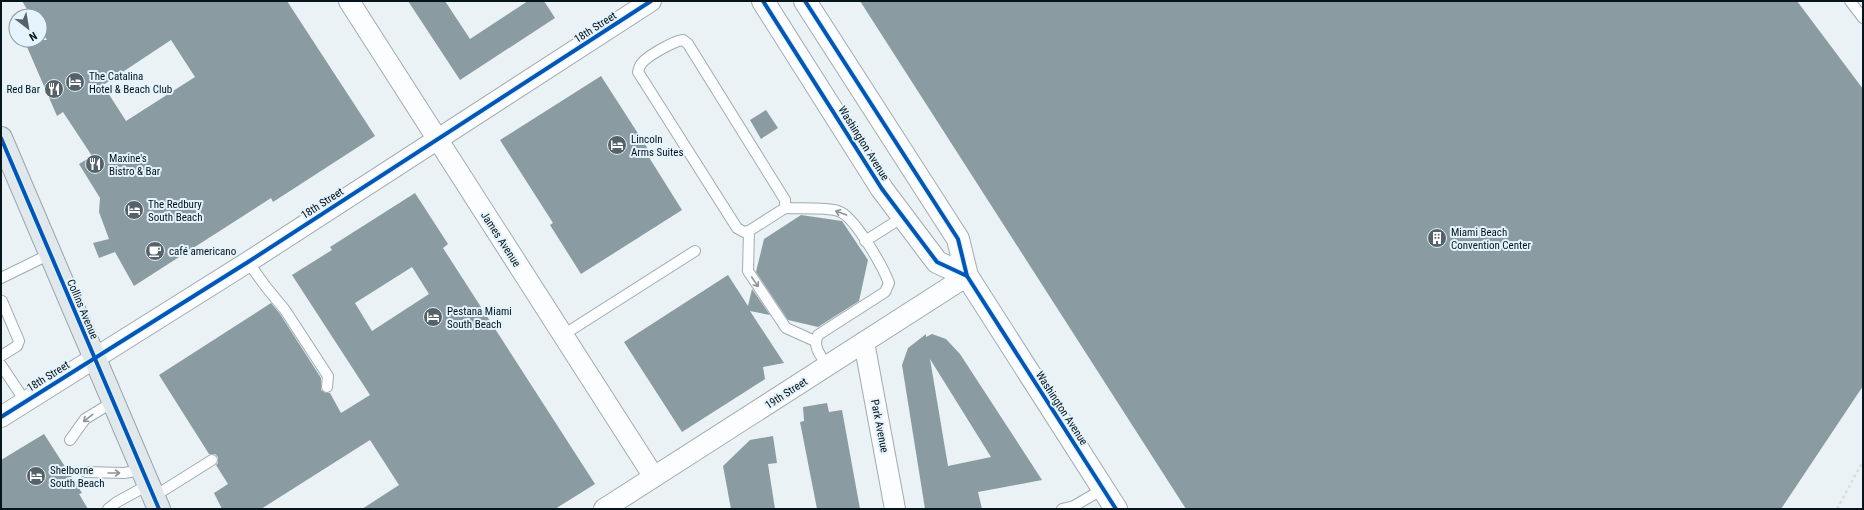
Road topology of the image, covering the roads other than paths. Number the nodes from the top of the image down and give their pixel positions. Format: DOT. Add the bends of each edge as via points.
graph roads {
  1 [pos="349,1"];
  2 [pos="651,1"];
  3 [pos="763,1"];
  4 [pos="805,1"];
  5 [pos="1850,1"];
  6 [pos="1863,18"];
  7 [pos="438,140"];
  8 [pos="2,142"];
  9 [pos="785,208"];
  10 [pos="903,217"];
  11 [pos="750,231"];
  12 [pos="865,241"];
  13 [pos="695,250"];
  14 [pos="50,254"];
  15 [pos="248,262"];
  16 [pos="967,276"];
  17 [pos="1,278"];
  18 [pos="2,301"];
  19 [pos="563,335"];
  20 [pos="815,341"];
  21 [pos="864,342"];
  22 [pos="1,356"];
  23 [pos="94,357"];
  24 [pos="1,365"];
  25 [pos="828,366"];
  26 [pos="327,387"];
  27 [pos="25,401"];
  28 [pos="113,402"];
  29 [pos="1,417"];
  30 [pos="70,440"];
  31 [pos="212,460"];
  32 [pos="86,472"];
  33 [pos="654,477"];
  34 [pos="1103,489"];
  35 [pos="151,490"];
  36 [pos="108,509"];
  37 [pos="604,509"];
  38 [pos="895,509"];
  39 [pos="1062,509"];
  40 [pos="1116,509"];
  1 -- 7 [label="street, James Avenue"];
  2 -- 7 [label="street, 18th Street"];
  3 -- 10 [label="main road, Washington Avenue" via="882,189"];
  4 -- 16 [label="main road, Washington Avenue" via="958,239"];
  5 -- 6 [label="lane"];
  7 -- 15 [label="street, 18th Street"];
  7 -- 19 [label="street, James Avenue"];
  8 -- 14 [label="main road, Collins Avenue"];
  9 -- 11 [label="lane"];
  9 -- 11 [label="lane" via="785,200 688,44 683,40 676,41 644,60 638,72 737,228 744,232"];
  12 -- 9 [label="lane, one-way" via="847,215 838,210"];
  10 -- 12 [label="lane"];
  10 -- 16 [label="main road, Washington Avenue" via="937,262"];
  11 -- 20 [label="lane, one-way" via="748,271 786,328"];
  12 -- 20 [label="lane" via="885,272 889,283 885,292 818,335"];
  13 -- 19 [label="lane"];
  14 -- 17 [label="lane"];
  14 -- 23 [label="main road, Collins Avenue"];
  15 -- 23 [label="street, 18th Street"];
  15 -- 26 [label="lane" via="285,310 328,376"];
  16 -- 21 [label="street, 19th Street"];
  16 -- 34 [label="main road, Washington Avenue"];
  18 -- 22 [label="lane" via="19,341 17,346"];
  19 -- 33 [label="street, James Avenue"];
  20 -- 25 [label="lane" via="816,349"];
  21 -- 25 [label="street, 19th Street"];
  21 -- 38 [label="street, Park Avenue"];
  23 -- 27 [label="street, 18th Street"];
  23 -- 28 [label="main road, Collins Avenue"];
  24 -- 27 [label="lane"];
  25 -- 33 [label="street, 19th Street"];
  27 -- 29 [label="street, 18th Street"];
  28 -- 30 [label="lane, one-way" via="85,419"];
  28 -- 35 [label="main road, Collins Avenue"];
  31 -- 35 [label="lane"];
  32 -- 35 [label="lane, one-way" via="124,473"];
  33 -- 37 [label="street, 19th Street"];
  34 -- 39 [label="lane" via="1074,506"];
  34 -- 40 [label="main road, Washington Avenue"];
  35 -- 36 [label="lane" via="117,502"];
}
